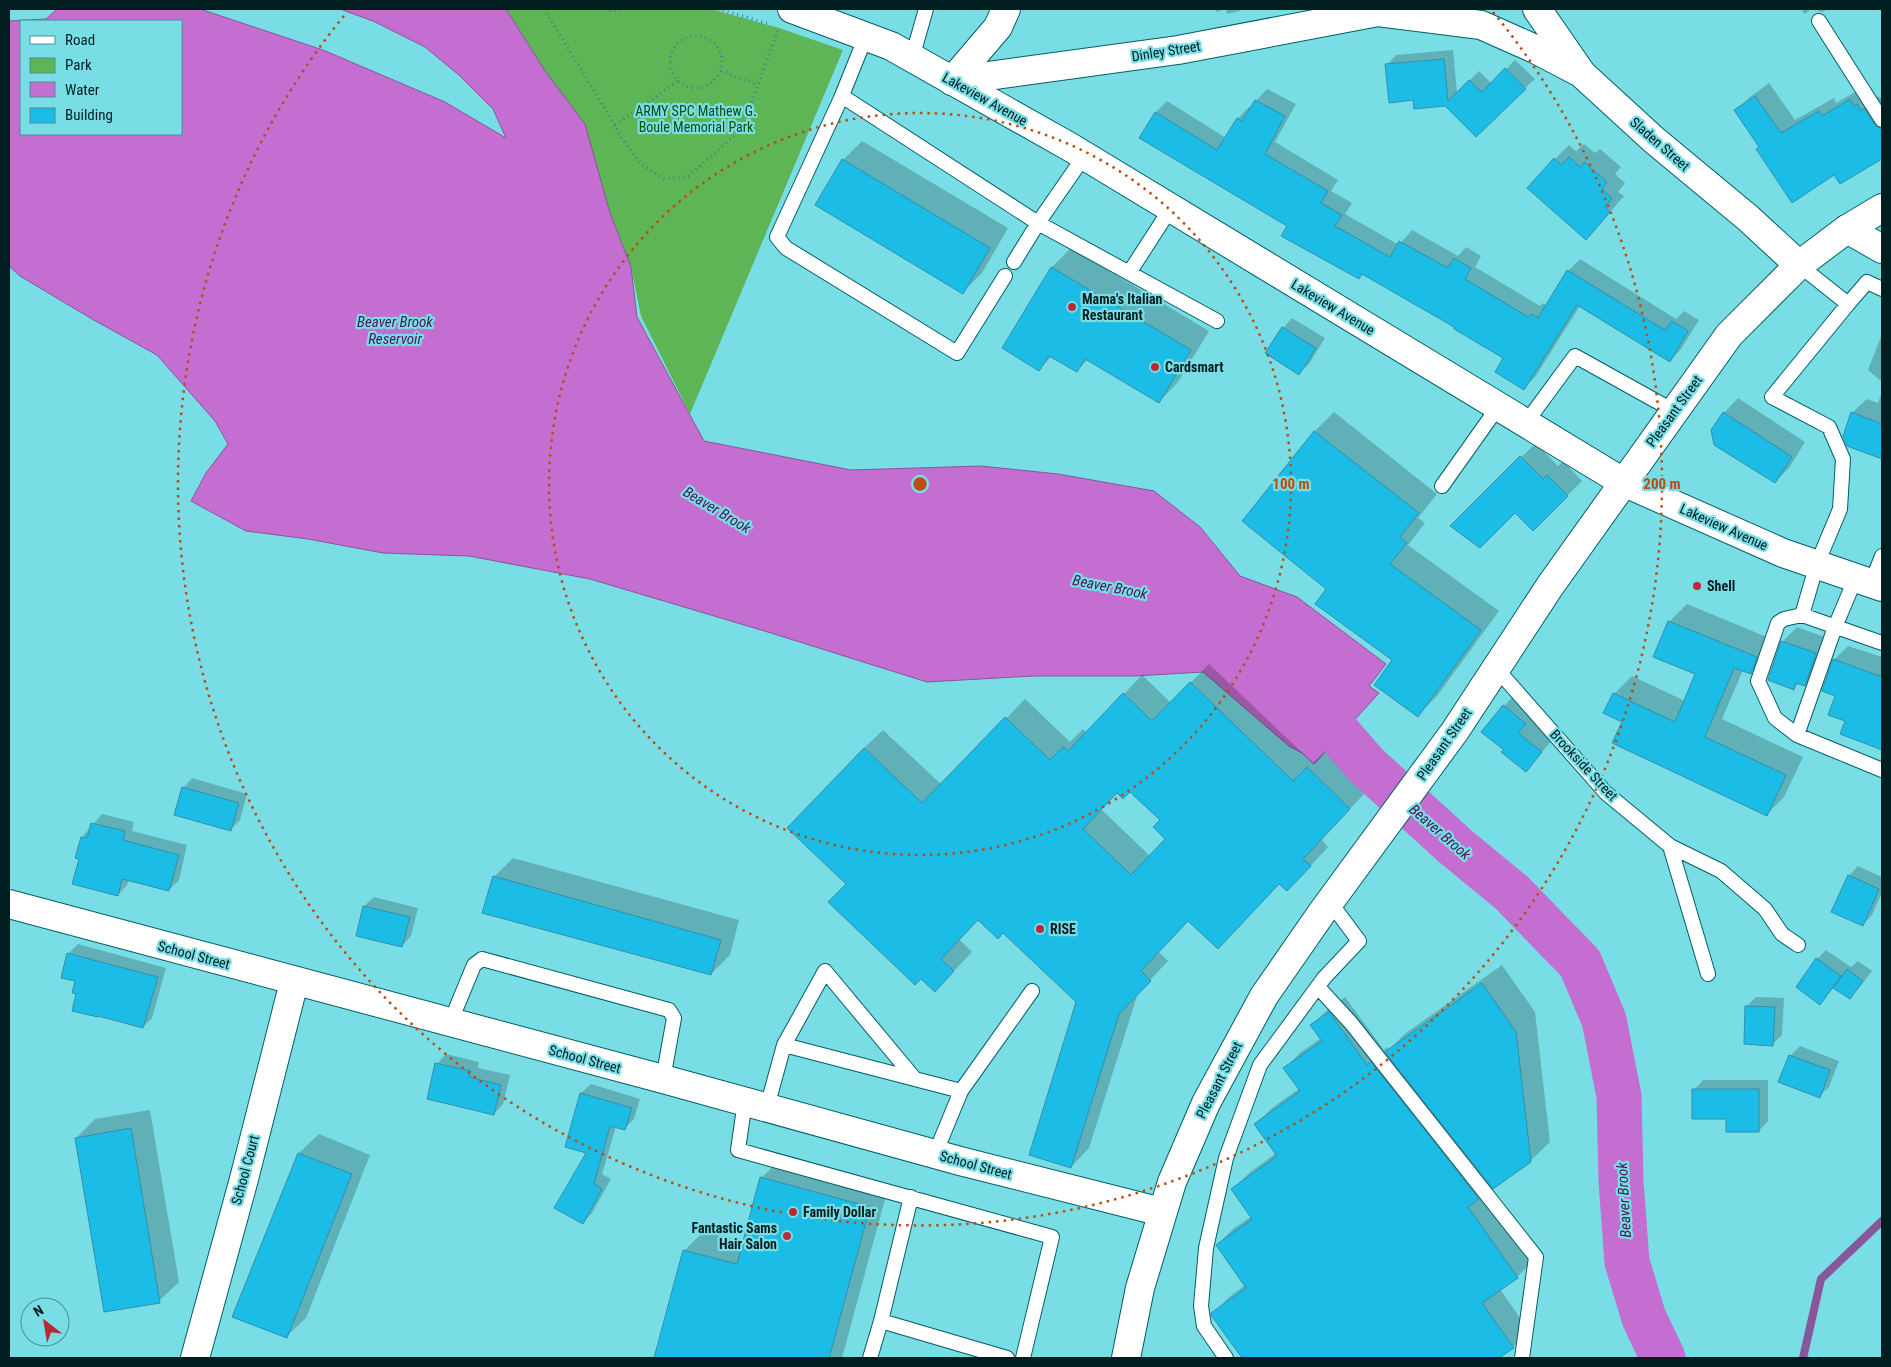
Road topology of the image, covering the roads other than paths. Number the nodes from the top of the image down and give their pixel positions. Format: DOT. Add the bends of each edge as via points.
graph roads {
  1 [pos="926,9"];
  2 [pos="1006,9"];
  3 [pos="1537,9"];
  4 [pos="1381,10"];
  5 [pos="829,15"];
  6 [pos="781,20"];
  7 [pos="1819,21"];
  8 [pos="866,36"];
  9 [pos="912,58"];
  10 [pos="1582,74"];
  11 [pos="952,81"];
  12 [pos="841,98"];
  13 [pos="1882,120"];
  14 [pos="1084,155"];
  15 [pos="1171,208"];
  16 [pos="1882,208"];
  17 [pos="1038,223"];
  18 [pos="1847,229"];
  19 [pos="1882,248"];
  20 [pos="1014,262"];
  21 [pos="1799,265"];
  22 [pos="1129,272"];
  23 [pos="1005,276"];
  24 [pos="1882,289"];
  25 [pos="1848,304"];
  26 [pos="1217,321"];
  27 [pos="1498,407"];
  28 [pos="1674,411"];
  29 [pos="1525,424"];
  30 [pos="1623,482"];
  31 [pos="1442,486"];
  32 [pos="1882,556"];
  33 [pos="1817,564"];
  34 [pos="1870,583"];
  35 [pos="1802,615"];
  36 [pos="1835,627"];
  37 [pos="1882,643"];
  38 [pos="1496,667"];
  39 [pos="1798,736"];
  40 [pos="1882,770"];
  41 [pos="1670,846"];
  42 [pos="1330,902"];
  43 [pos="9,904"];
  44 [pos="1798,945"];
  45 [pos="1708,974"];
  46 [pos="294,982"];
  47 [pos="1318,987"];
  48 [pos="1032,991"];
  49 [pos="450,1023"];
  50 [pos="784,1046"];
  51 [pos="663,1079"];
  52 [pos="915,1079"];
  53 [pos="961,1092"];
  54 [pos="756,1104"];
  55 [pos="935,1154"];
  56 [pos="911,1196"];
  57 [pos="1162,1212"];
  58 [pos="881,1321"];
  59 [pos="195,1358"];
  60 [pos="870,1358"];
  61 [pos="1007,1358"];
  62 [pos="1023,1358"];
  63 [pos="1126,1358"];
  64 [pos="1226,1358"];
  65 [pos="1522,1358"];
  1 -- 9 [label="lane"];
  2 -- 11 [label="street" via="998,27"];
  3 -- 10 [label="street, Sladen Street"];
  4 -- 10 [label="street, Dinley Street" via="1481,24"];
  4 -- 11 [label="street, Dinley Street" via="1178,50"];
  5 -- 6 [label="street, Lakeview Avenue"];
  5 -- 8 [label="street, Lakeview Avenue"];
  7 -- 13 [label="lane"];
  8 -- 9 [label="street, Lakeview Avenue"];
  8 -- 12 [label="lane"];
  9 -- 11 [label="street, Lakeview Avenue"];
  10 -- 21 [label="street, Sladen Street"];
  11 -- 14 [label="street, Lakeview Avenue"];
  12 -- 17 [label="lane"];
  12 -- 23 [label="lane" via="777,238 786,248 957,353"];
  14 -- 15 [label="street, Lakeview Avenue"];
  14 -- 17 [label="lane"];
  15 -- 22 [label="lane"];
  15 -- 27 [label="street, Lakeview Avenue"];
  16 -- 18 [label="street, Pleasant Street"];
  17 -- 20 [label="lane"];
  17 -- 22 [label="lane"];
  18 -- 19 [label="street"];
  18 -- 21 [label="street, Pleasant Street"];
  21 -- 25 [label="lane"];
  21 -- 28 [label="street, Pleasant Street" via="1729,334"];
  22 -- 26 [label="lane"];
  24 -- 25 [label="lane" via="1867,282"];
  25 -- 33 [label="lane" via="1772,397 1829,427 1843,459 1840,509"];
  27 -- 29 [label="street, Lakeview Avenue"];
  27 -- 31 [label="lane"];
  28 -- 29 [label="lane" via="1575,356"];
  28 -- 30 [label="street, Pleasant Street"];
  29 -- 30 [label="street, Lakeview Avenue"];
  30 -- 33 [label="street, Lakeview Avenue"];
  30 -- 38 [label="street, Pleasant Street"];
  32 -- 34 [label="lane"];
  33 -- 34 [label="street, Lakeview Avenue"];
  33 -- 35 [label="lane"];
  34 -- 36 [label="lane"];
  35 -- 36 [label="lane"];
  35 -- 39 [label="lane" via="1778,623 1758,681 1775,718"];
  36 -- 37 [label="lane"];
  36 -- 39 [label="lane"];
  38 -- 41 [label="lane, Brookside Street" via="1606,793"];
  38 -- 42 [label="street, Pleasant Street" via="1455,731"];
  39 -- 40 [label="lane"];
  41 -- 44 [label="lane, Brookside Street" via="1721,871 1765,909 1782,934"];
  41 -- 45 [label="lane"];
  42 -- 47 [label="lane" via="1359,942"];
  42 -- 57 [label="street, Pleasant Street" via="1264,996 1239,1041 1206,1103"];
  43 -- 46 [label="street, School Street"];
  46 -- 49 [label="street, School Street"];
  46 -- 59 [label="street, School Court"];
  47 -- 64 [label="lane" via="1260,1065 1226,1158 1206,1248 1200,1306 1204,1326"];
  47 -- 65 [label="lane" via="1351,1023 1536,1257"];
  48 -- 53 [label="lane"];
  49 -- 51 [label="street, School Street"];
  49 -- 51 [label="lane" via="474,965 482,959 669,1010 674,1018"];
  50 -- 52 [label="lane"];
  50 -- 52 [label="lane" via="826,970"];
  50 -- 54 [label="lane"];
  51 -- 54 [label="street, School Street"];
  52 -- 53 [label="lane"];
  53 -- 55 [label="lane"];
  54 -- 55 [label="street, School Street"];
  54 -- 56 [label="lane" via="738,1150"];
  55 -- 57 [label="street, School Street"];
  56 -- 58 [label="lane"];
  56 -- 62 [label="lane" via="1052,1237"];
  57 -- 63 [label="street, Pleasant Street" via="1140,1288"];
  58 -- 60 [label="lane"];
  58 -- 61 [label="lane"];
}
